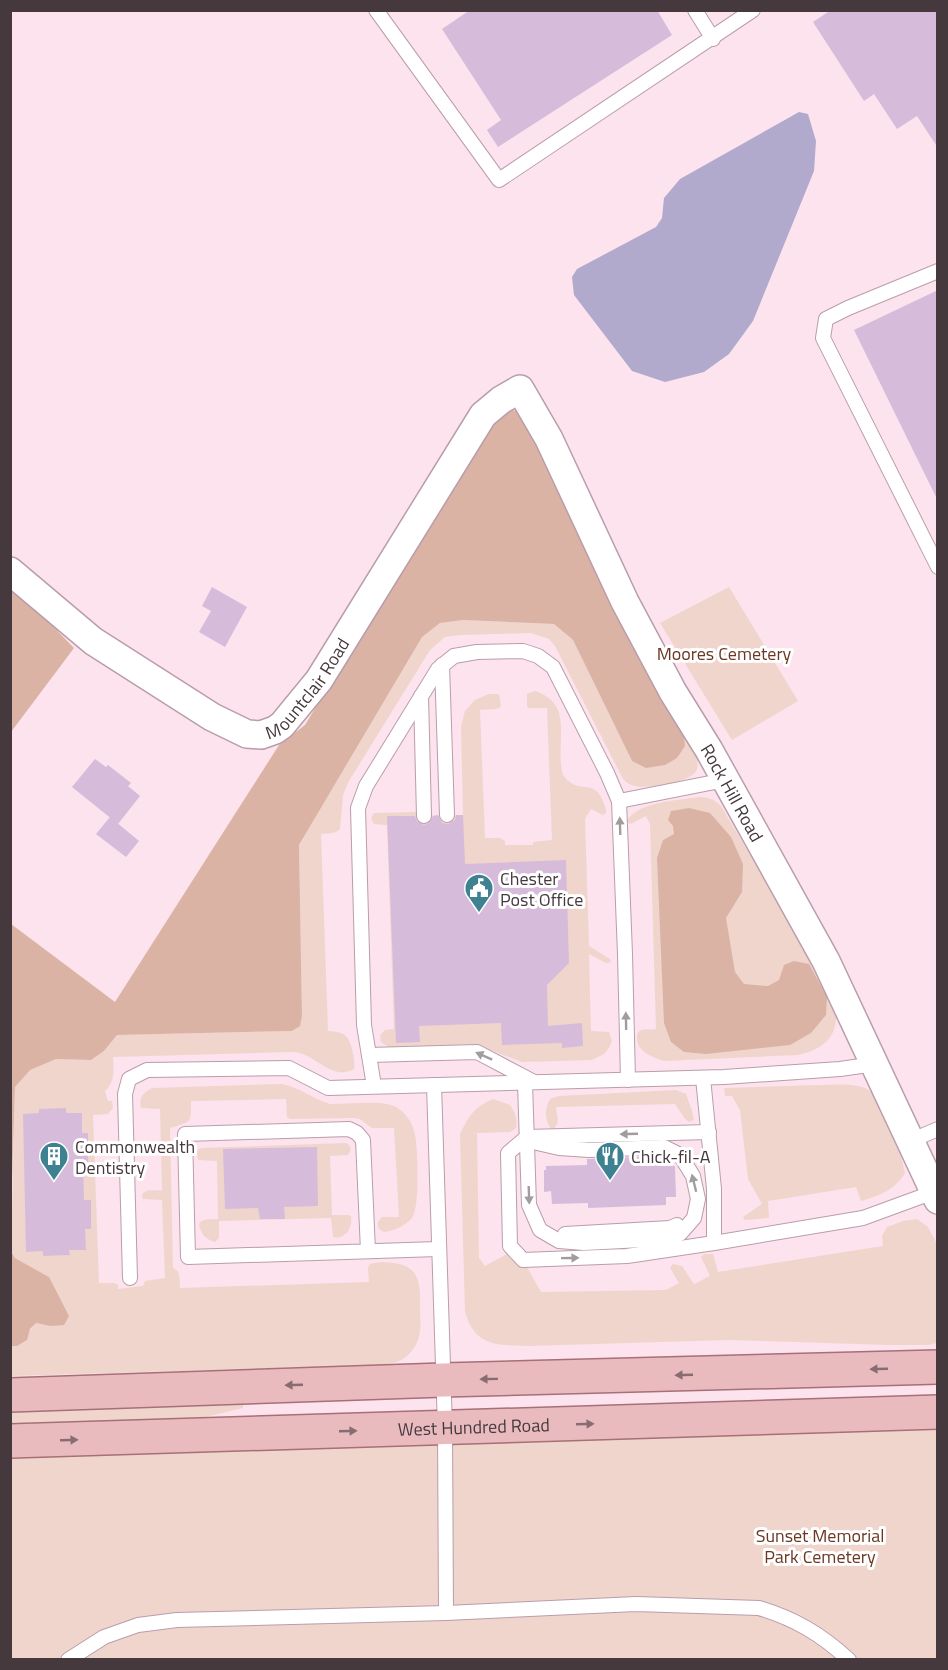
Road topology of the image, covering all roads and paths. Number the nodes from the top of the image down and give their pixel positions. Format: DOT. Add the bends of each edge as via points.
graph roads {
  1 [pos="376,10"];
  2 [pos="695,10"];
  3 [pos="753,10"];
  4 [pos="713,39"];
  5 [pos="938,271"];
  6 [pos="520,388"];
  7 [pos="938,567"];
  8 [pos="10,571"];
  9 [pos="442,665"];
  10 [pos="421,696"];
  11 [pos="725,780"];
  12 [pos="619,801"];
  13 [pos="447,815"];
  14 [pos="424,816"];
  15 [pos="369,1054"];
  16 [pos="875,1064"];
  17 [pos="703,1078"];
  18 [pos="628,1080"];
  19 [pos="530,1083"];
  20 [pos="434,1085"];
  21 [pos="374,1086"];
  22 [pos="938,1129"];
  23 [pos="709,1132"];
  24 [pos="527,1137"];
  25 [pos="910,1141"];
  26 [pos="936,1196"];
  27 [pos="714,1244"];
  28 [pos="438,1249"];
  29 [pos="368,1251"];
  30 [pos="130,1278"];
  31 [pos="938,1367"];
  32 [pos="443,1380"];
  33 [pos="10,1395"];
  34 [pos="938,1412"];
  35 [pos="445,1428"];
  36 [pos="10,1442"];
  37 [pos="446,1612"];
  38 [pos="68,1659"];
  39 [pos="849,1659"];
  1 -- 4 [label="lane" via="500,180"];
  2 -- 4 [label="lane"];
  3 -- 4 [label="lane"];
  5 -- 7 [label="lane" via="825,319 823,338"];
  6 -- 8 [label="street, Mountclair Road" via="483,415 319,680 275,730 247,734 212,717 93,641"];
  6 -- 11 [label="street, Rock Hill Road" via="549,440 625,602"];
  9 -- 10 [label="lane"];
  9 -- 12 [label="lane" via="454,656 477,652 523,651 538,656 553,668"];
  9 -- 13 [label="lane"];
  10 -- 14 [label="lane"];
  10 -- 15 [label="lane" via="366,786 358,808 364,1025"];
  11 -- 12 [label="lane"];
  11 -- 16 [label="street, Rock Hill Road" via="826,961"];
  18 -- 12 [label="lane, one-way"];
  19 -- 15 [label="lane, one-way" via="477,1052"];
  15 -- 21 [label="lane"];
  16 -- 17 [label="lane"];
  16 -- 25 [label="street, Rock Hill Road"];
  17 -- 18 [label="lane"];
  17 -- 23 [label="lane"];
  18 -- 19 [label="lane"];
  19 -- 20 [label="lane"];
  19 -- 24 [label="lane"];
  20 -- 21 [label="lane"];
  20 -- 28 [label="lane"];
  21 -- 30 [label="lane" via="328,1088 290,1068 147,1070 129,1079 125,1094"];
  22 -- 25 [label="lane"];
  23 -- 24 [label="lane, one-way"];
  23 -- 27 [label="lane"];
  24 -- 24 [label="lane, one-way" via="529,1205 540,1230 559,1240 584,1243 660,1239 680,1234 694,1218 698,1199 693,1176 680,1155 664,1148 559,1148"];
  24 -- 27 [label="lane, one-way" via="508,1153 510,1246 523,1260 627,1256"];
  25 -- 26 [label="street, Rock Hill Road"];
  26 -- 27 [label="lane" via="863,1218"];
  28 -- 29 [label="lane"];
  28 -- 32 [label="lane"];
  29 -- 29 [label="lane" via="188,1257 185,1134 349,1129 357,1133 363,1140"];
  31 -- 32 [label="main road, one-way"];
  32 -- 33 [label="main road, one-way"];
  32 -- 35 [label="lane"];
  35 -- 34 [label="main road, West Hundred Road, one-way"];
  36 -- 35 [label="main road, West Hundred Road, one-way"];
  35 -- 37 [label="lane"];
  37 -- 38 [label="lane" via="177,1620 138,1625 104,1637"];
  37 -- 39 [label="lane" via="636,1604 759,1608 808,1628"];
}
